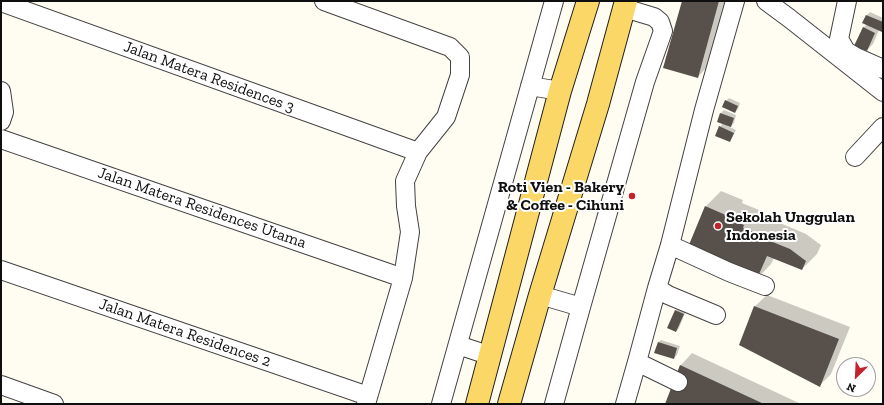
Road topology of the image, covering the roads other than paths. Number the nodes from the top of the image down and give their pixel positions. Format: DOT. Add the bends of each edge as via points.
graph roads {
  1 [pos="324,1"];
  2 [pos="554,1"];
  3 [pos="588,1"];
  4 [pos="735,1"];
  5 [pos="766,1"];
  6 [pos="847,1"];
  7 [pos="1,2"];
  8 [pos="625,5"];
  9 [pos="883,69"];
  10 [pos="530,86"];
  11 [pos="1,91"];
  12 [pos="560,91"];
  13 [pos="883,92"];
  14 [pos="1,121"];
  15 [pos="883,127"];
  16 [pos="1,139"];
  17 [pos="418,152"];
  18 [pos="855,157"];
  19 [pos="670,245"];
  20 [pos="1,270"];
  21 [pos="403,278"];
  22 [pos="765,286"];
  23 [pos="657,288"];
  24 [pos="540,295"];
  25 [pos="581,307"];
  26 [pos="716,315"];
  27 [pos="458,345"];
  28 [pos="490,356"];
  29 [pos="637,362"];
  30 [pos="678,382"];
  31 [pos="1,385"];
  32 [pos="367,400"];
  33 [pos="54,404"];
  34 [pos="441,404"];
  35 [pos="477,404"];
  36 [pos="509,404"];
  37 [pos="554,404"];
  38 [pos="625,404"];
  1 -- 17 [label="street" via="450,47 460,57 460,75 446,117"];
  2 -- 10 [label="street"];
  3 -- 12 [label="main road"];
  4 -- 19 [label="street"];
  5 -- 13 [label="street"];
  6 -- 9 [label="street" via="839,39 846,51"];
  7 -- 17 [label="street, Jalan Matera Residences 3"];
  8 -- 24 [label="main road"];
  8 -- 25 [label="street" via="654,17 660,22 663,31 645,82"];
  10 -- 12 [label="street"];
  10 -- 27 [label="street"];
  11 -- 14 [label="street" via="4,112"];
  12 -- 28 [label="main road"];
  15 -- 18 [label="street"];
  16 -- 21 [label="street, Jalan Matera Residences Utama"];
  17 -- 21 [label="street" via="404,181 410,232"];
  19 -- 22 [label="street"];
  19 -- 23 [label="street"];
  20 -- 32 [label="street, Jalan Matera Residences 2"];
  21 -- 32 [label="street"];
  23 -- 26 [label="street"];
  23 -- 29 [label="street"];
  24 -- 25 [label="street"];
  24 -- 36 [label="main road"];
  25 -- 37 [label="street"];
  27 -- 28 [label="street"];
  27 -- 34 [label="street"];
  28 -- 35 [label="main road"];
  29 -- 30 [label="street"];
  29 -- 38 [label="street"];
  31 -- 33 [label="street"];
}
